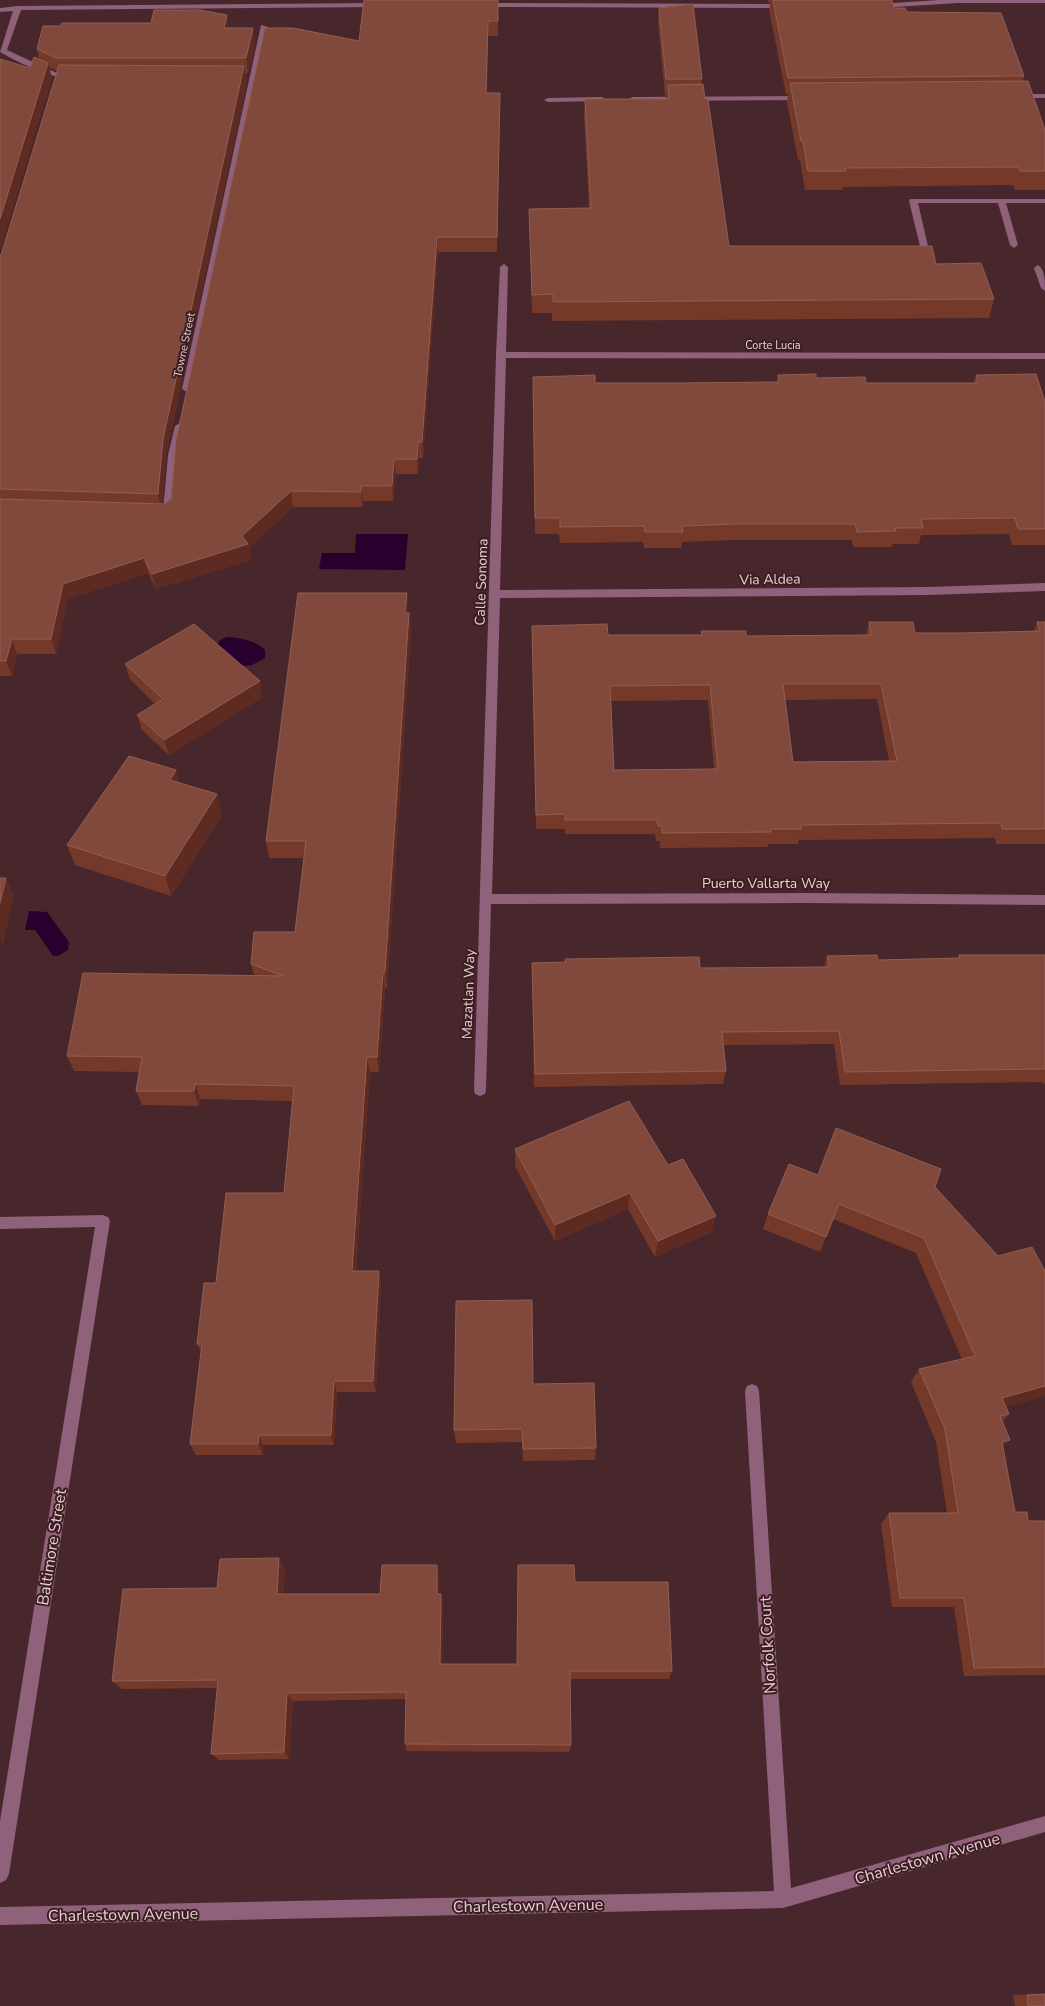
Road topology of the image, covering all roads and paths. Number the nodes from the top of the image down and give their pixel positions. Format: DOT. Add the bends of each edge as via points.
graph roads {
  1 [pos="937,1"];
  2 [pos="1045,1"];
  3 [pos="316,2"];
  4 [pos="644,2"];
  5 [pos="0,3"];
  6 [pos="90,4"];
  7 [pos="386,5"];
  8 [pos="475,5"];
  9 [pos="798,6"];
  10 [pos="871,6"];
  11 [pos="18,8"];
  12 [pos="0,10"];
  13 [pos="264,27"];
  14 [pos="58,76"];
  15 [pos="78,76"];
  16 [pos="244,77"];
  17 [pos="254,77"];
  18 [pos="55,85"];
  19 [pos="1006,96"];
  20 [pos="1045,96"];
  21 [pos="819,98"];
  22 [pos="606,99"];
  23 [pos="625,99"];
  24 [pos="548,100"];
  25 [pos="1001,201"];
  26 [pos="1045,201"];
  27 [pos="1014,245"];
  28 [pos="924,246"];
  29 [pos="504,267"];
  30 [pos="1038,268"];
  31 [pos="1045,288"];
  32 [pos="501,355"];
  33 [pos="1045,356"];
  34 [pos="186,397"];
  35 [pos="182,416"];
  36 [pos="158,514"];
  37 [pos="1045,587"];
  38 [pos="495,594"];
  39 [pos="486,899"];
  40 [pos="1045,900"];
  41 [pos="480,1090"];
  42 [pos="0,1222"];
  43 [pos="752,1391"];
  44 [pos="1045,1824"];
  45 [pos="0,1874"];
  46 [pos="783,1899"];
  47 [pos="0,1916"];
  1 -- 2 [label="street"];
  1 -- 10 [label="street"];
  3 -- 6 [label="street"];
  3 -- 7 [label="street"];
  4 -- 8 [label="street"];
  4 -- 9 [label="street"];
  5 -- 11 [label="street"];
  6 -- 11 [label="street"];
  11 -- 12 [label="street"];
  11 -- 14 [label="street" via="3,51"];
  13 -- 17 [label="street, Towne Street"];
  14 -- 15 [label="street"];
  14 -- 18 [label="street"];
  16 -- 17 [label="street"];
  17 -- 34 [label="street, Towne Street"];
  19 -- 20 [label="street"];
  21 -- 23 [label="street"];
  22 -- 24 [label="street"];
  25 -- 26 [label="street"];
  25 -- 27 [label="street"];
  25 -- 28 [label="street" via="913,201"];
  29 -- 32 [label="street, Calle Sonoma"];
  30 -- 31 [label="street"];
  32 -- 33 [label="street, Corte Lucia"];
  32 -- 38 [label="street, Calle Sonoma"];
  35 -- 36 [label="street" via="173,455 168,514"];
  37 -- 38 [label="street, Via Aldea" via="927,592"];
  38 -- 39 [label="street, Calle Sonoma"];
  39 -- 40 [label="street, Puerto Vallarta Way"];
  39 -- 41 [label="street, Mazatlan Way"];
  42 -- 45 [label="street, Baltimore Street" via="103,1221"];
  43 -- 46 [label="street, Norfolk Court"];
  44 -- 46 [label="street, Charlestown Avenue"];
  46 -- 47 [label="street, Charlestown Avenue"];
}
